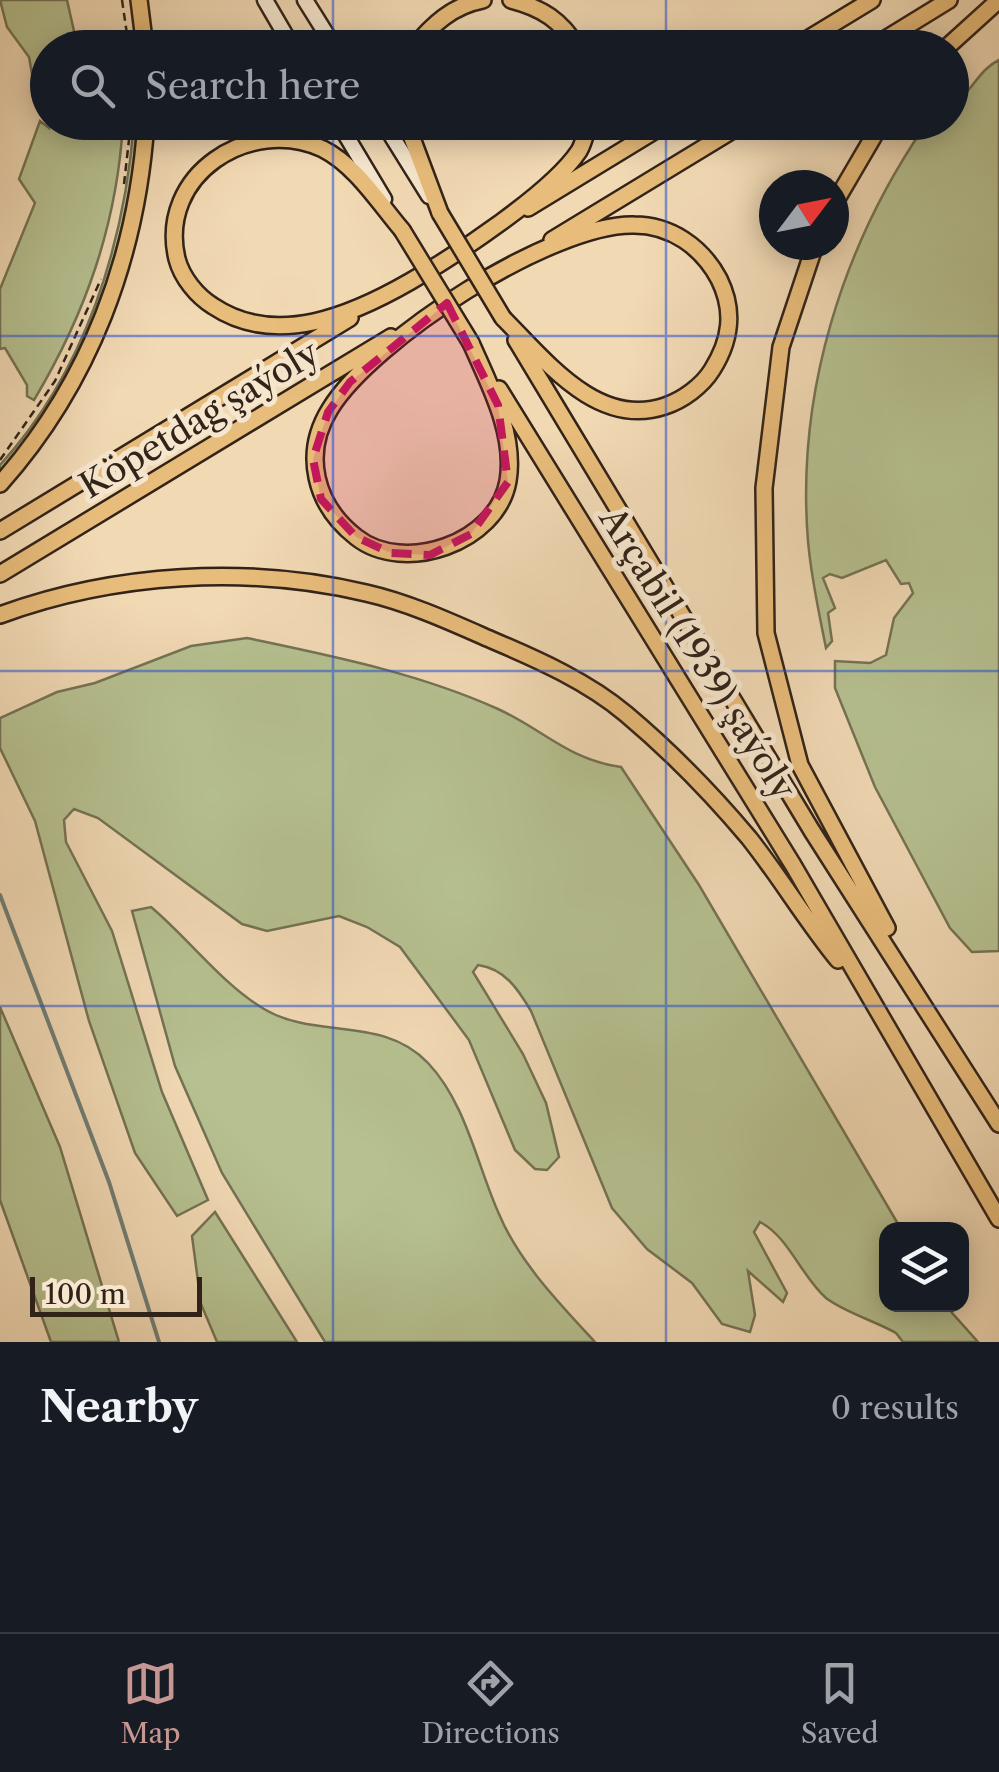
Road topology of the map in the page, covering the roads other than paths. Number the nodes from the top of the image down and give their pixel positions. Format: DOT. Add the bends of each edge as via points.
graph roads {
  1 [pos="139,0"];
  2 [pos="265,0"];
  3 [pos="305,0"];
  4 [pos="483,0"];
  5 [pos="511,0"];
  6 [pos="872,0"];
  7 [pos="950,0"];
  8 [pos="999,0"];
  9 [pos="143,30"];
  10 [pos="282,30"];
  11 [pos="324,30"];
  12 [pos="429,30"];
  13 [pos="567,30"];
  14 [pos="823,30"];
  15 [pos="901,30"];
  16 [pos="966,30"];
  17 [pos="144,140"];
  18 [pos="258,140"];
  19 [pos="283,140"];
  20 [pos="349,140"];
  21 [pos="394,140"];
  22 [pos="413,140"];
  23 [pos="583,140"];
  24 [pos="640,140"];
  25 [pos="716,140"];
  26 [pos="871,140"];
  27 [pos="849,178"];
  28 [pos="440,213"];
  29 [pos="402,230"];
  30 [pos="490,231"];
  31 [pos="809,260"];
  32 [pos="510,265"];
  33 [pos="409,282"];
  34 [pos="428,314"];
  35 [pos="503,318"];
  36 [pos="471,343"];
  37 [pos="0,484"];
  38 [pos="0,532"];
  39 [pos="0,574"];
  40 [pos="0,615"];
  41 [pos="861,987"];
  42 [pos="931,1011"];
  43 [pos="999,1112"];
  44 [pos="999,1124"];
  45 [pos="999,1220"];
  1 -- 9 [label="main road"];
  2 -- 10 [label="street"];
  3 -- 11 [label="street"];
  4 -- 12 [label="main road" via="463,4"];
  5 -- 13 [label="main road" via="539,7"];
  6 -- 14 [label="main road"];
  7 -- 15 [label="main road"];
  8 -- 16 [label="main road"];
  17 -- 37 [label="main road" via="133,228 103,320 62,401"];
  18 -- 33 [label="main road" via="210,159 188,188 176,226 177,260 198,296 236,321 292,328"];
  19 -- 29 [label="main road" via="325,150"];
  20 -- 29 [label="street, Arçabil (1939) şaýoly"];
  21 -- 28 [label="street, Arçabil (1939) şaýoly"];
  22 -- 28 [label="main road"];
  23 -- 30 [label="main road"];
  24 -- 30 [label="main road"];
  25 -- 32 [label="main road"];
  26 -- 27 [label="main road"];
  28 -- 35 [label="main road, Arçabil (1939) şaýoly, bridge"];
  29 -- 36 [label="main road, Arçabil (1939) şaýoly, bridge"];
  30 -- 33 [label="main road"];
  31 -- 42 [label="main road" via="781,347 764,488 766,633 800,765"];
  32 -- 34 [label="main road"];
  32 -- 35 [label="main road" via="633,224 679,235 709,260 728,298 729,344 707,379 677,402 642,414 600,404 557,373"];
  33 -- 38 [label="main road, Köpetdag şaýoly"];
  34 -- 36 [label="main road" via="350,382 328,412 313,458 321,499 356,538 390,553 430,555 471,534 495,507 508,482 507,448 498,405"];
  34 -- 39 [label="main road, Köpetdag şaýoly"];
  35 -- 42 [label="main road, Arçabil (1939) şaýoly" via="812,831"];
  36 -- 41 [label="main road, Arçabil (1939) şaýoly" via="793,864"];
  40 -- 41 [label="main road" via="159,578 267,578 367,593 489,638 544,662 623,711 678,760 750,839 800,915"];
  41 -- 45 [label="main road, Arçabil (1939) şaýoly"];
  42 -- 43 [label="street"];
  42 -- 44 [label="main road, Arçabil (1939) şaýoly"];
}
